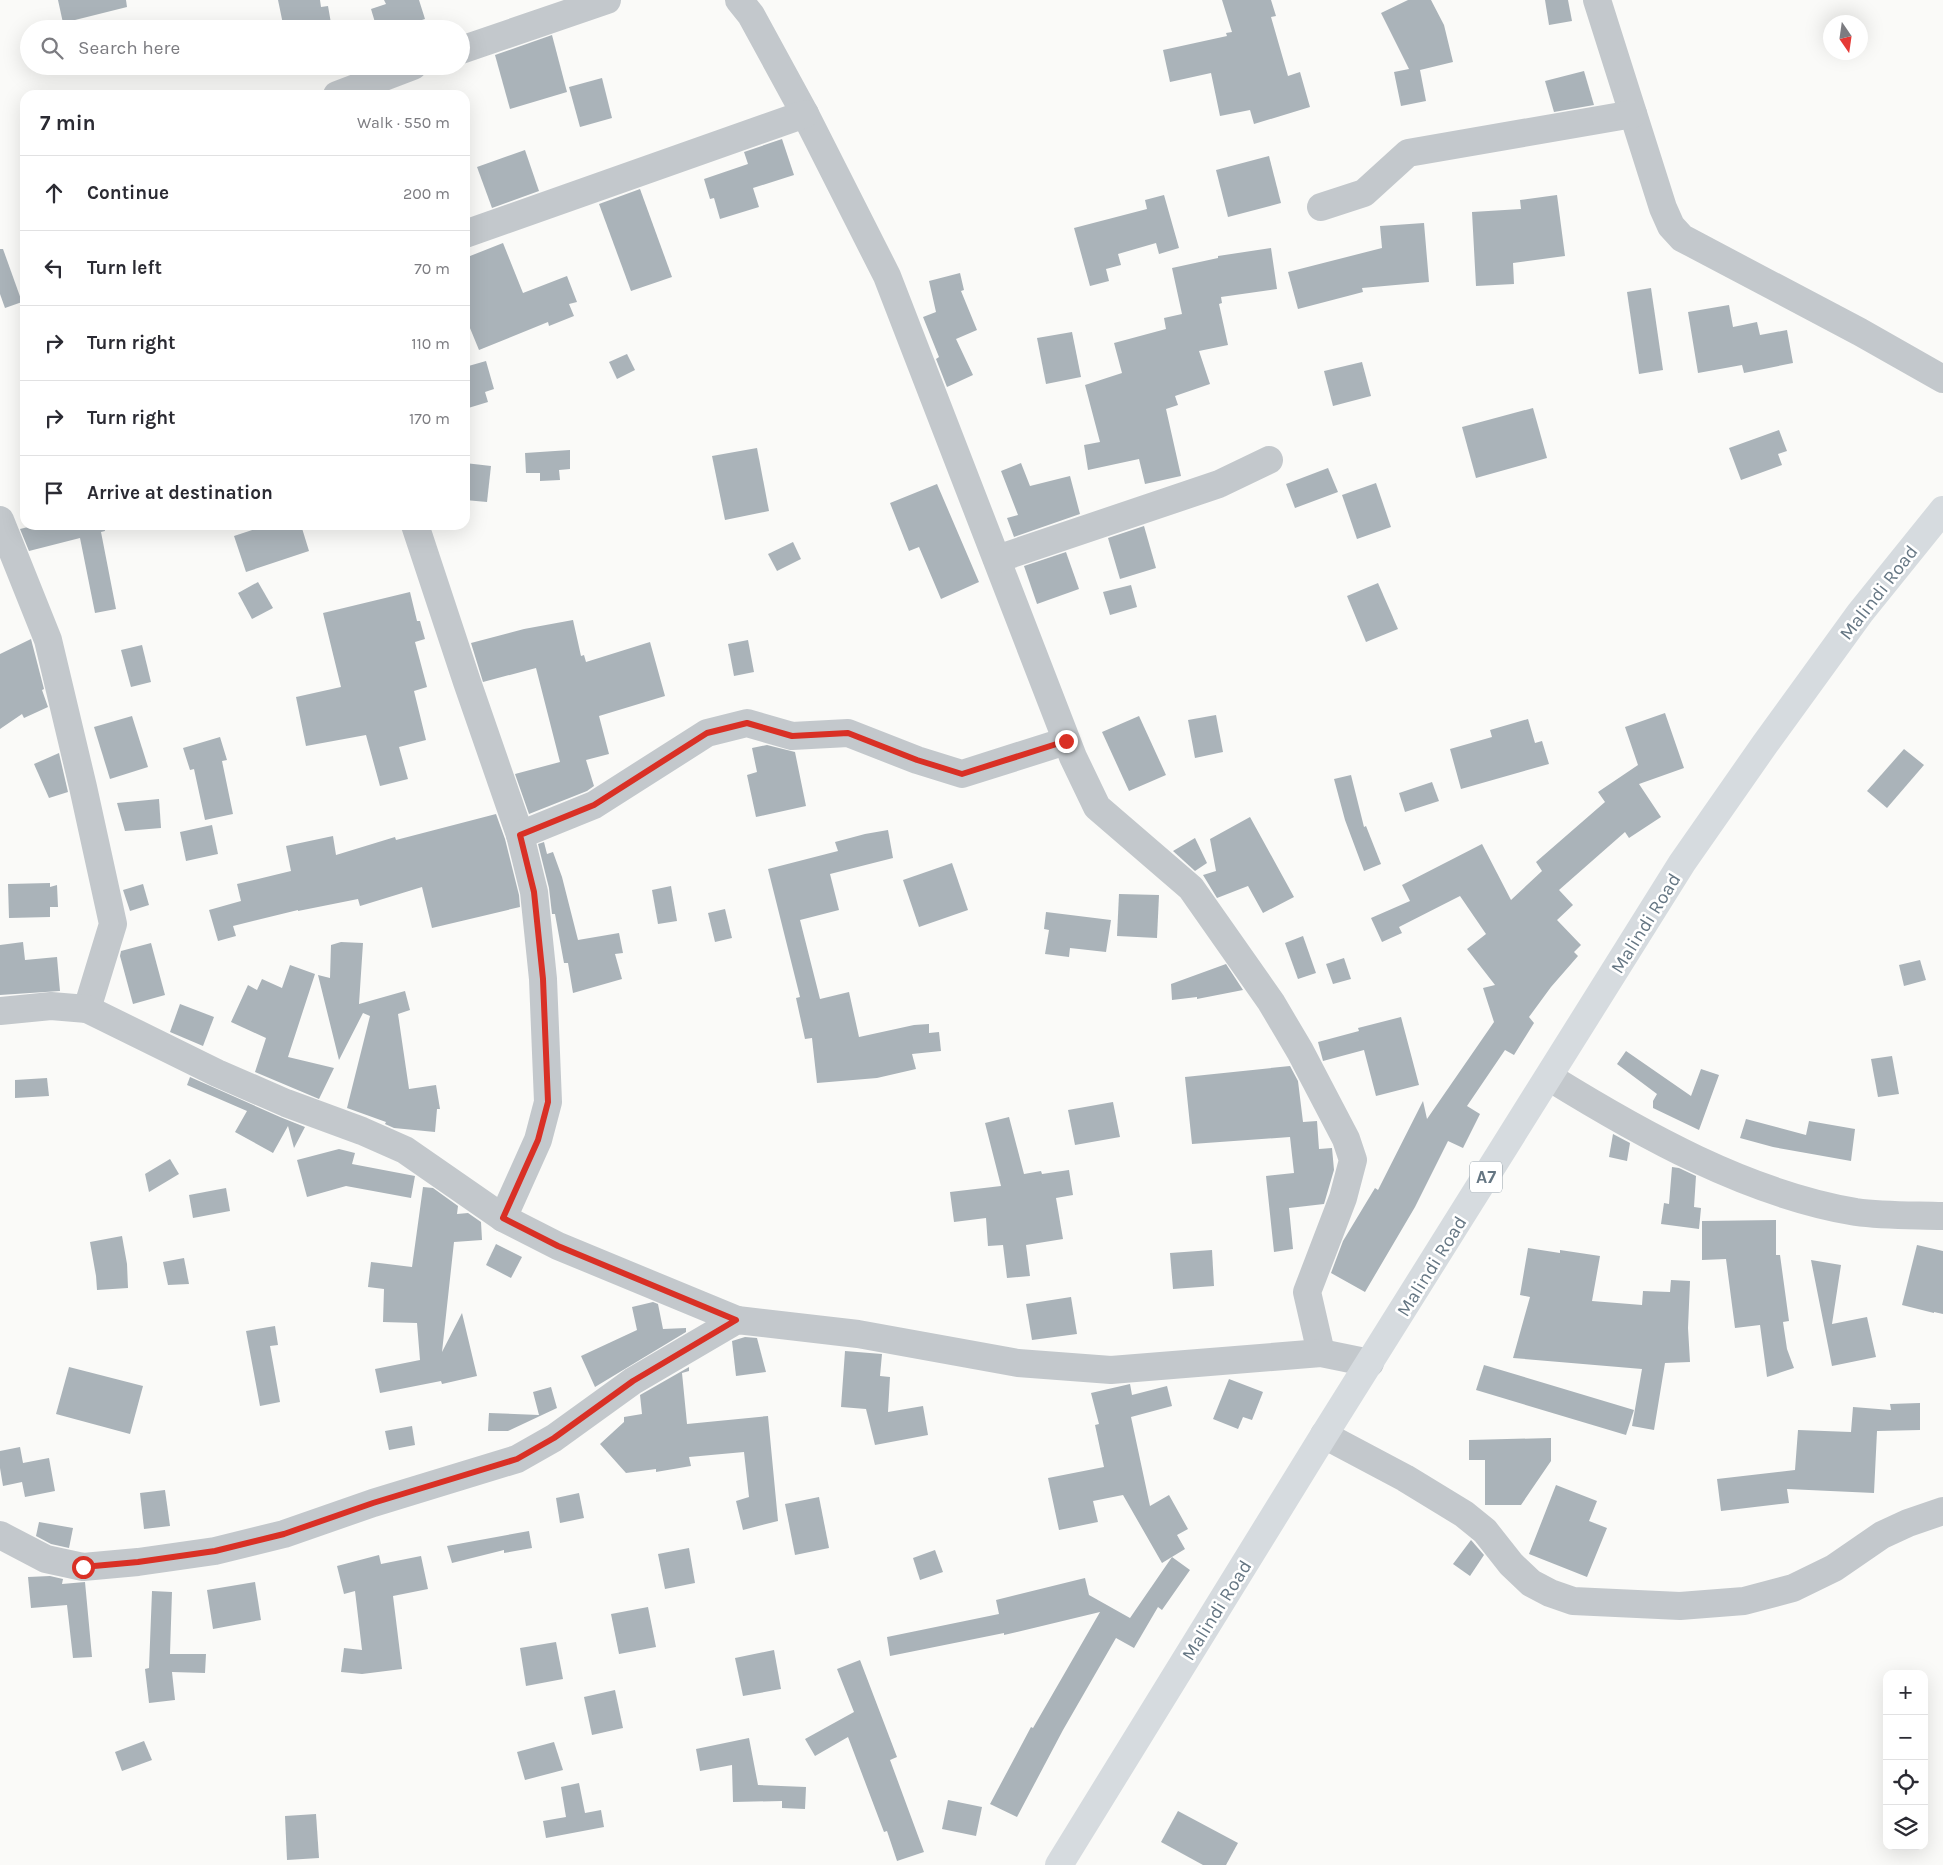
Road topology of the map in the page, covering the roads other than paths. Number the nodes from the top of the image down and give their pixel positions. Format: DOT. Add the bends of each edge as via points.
graph roads {
  1 [pos="607,0"];
  2 [pos="739,0"];
  3 [pos="1597,0"];
  4 [pos="470,47"];
  5 [pos="389,75"];
  6 [pos="350,90"];
  7 [pos="805,114"];
  8 [pos="1633,114"];
  9 [pos="1321,207"];
  10 [pos="470,232"];
  11 [pos="1943,379"];
  12 [pos="1269,460"];
  13 [pos="1943,510"];
  14 [pos="0,520"];
  15 [pos="417,530"];
  16 [pos="996,558"];
  17 [pos="1066,741"];
  18 [pos="520,835"];
  19 [pos="86,1009"];
  20 [pos="0,1011"];
  21 [pos="1549,1077"];
  22 [pos="1943,1216"];
  23 [pos="503,1218"];
  24 [pos="736,1320"];
  25 [pos="1320,1353"];
  26 [pos="1370,1363"];
  27 [pos="1324,1435"];
  28 [pos="1943,1511"];
  29 [pos="0,1535"];
  30 [pos="1060,1865"];
  1 -- 4 [label="street"];
  2 -- 7 [label="street" via="751,15"];
  3 -- 8 [label="street"];
  5 -- 6 [label="street"];
  7 -- 10 [label="street"];
  7 -- 16 [label="street" via="887,276"];
  8 -- 9 [label="street" via="1408,153 1364,193"];
  8 -- 11 [label="street" via="1663,208 1671,226 1682,238"];
  12 -- 16 [label="street" via="1219,484"];
  13 -- 21 [label="highway, Malindi Road / A7" via="1860,613 1682,863"];
  14 -- 19 [label="street" via="48,640 113,924"];
  15 -- 18 [label="street"];
  16 -- 17 [label="street"];
  17 -- 18 [label="street" via="962,774 848,733 792,736 747,723 707,733 594,805"];
  17 -- 25 [label="street" via="1096,806 1191,888 1271,1002 1346,1140 1352,1160 1348,1179 1307,1292"];
  18 -- 23 [label="street" via="536,911 543,979 548,1102 538,1140"];
  19 -- 20 [label="street" via="51,1006"];
  19 -- 23 [label="street" via="217,1073 405,1150"];
  21 -- 22 [label="street" via="1608,1114 1766,1189 1857,1212"];
  21 -- 26 [label="highway, Malindi Road / A7"];
  23 -- 24 [label="street" via="558,1246"];
  24 -- 25 [label="street" via="858,1334 1018,1364 1111,1370"];
  24 -- 29 [label="street" via="633,1381 554,1438 517,1459 284,1534 215,1551 83,1567 46,1559"];
  25 -- 26 [label="street"];
  26 -- 27 [label="highway, Malindi Road / A7"];
  27 -- 28 [label="street" via="1464,1514 1531,1583 1572,1601 1680,1606 1744,1601 1792,1588 1834,1568 1882,1536"];
  27 -- 30 [label="highway, Malindi Road / A7"];
}
